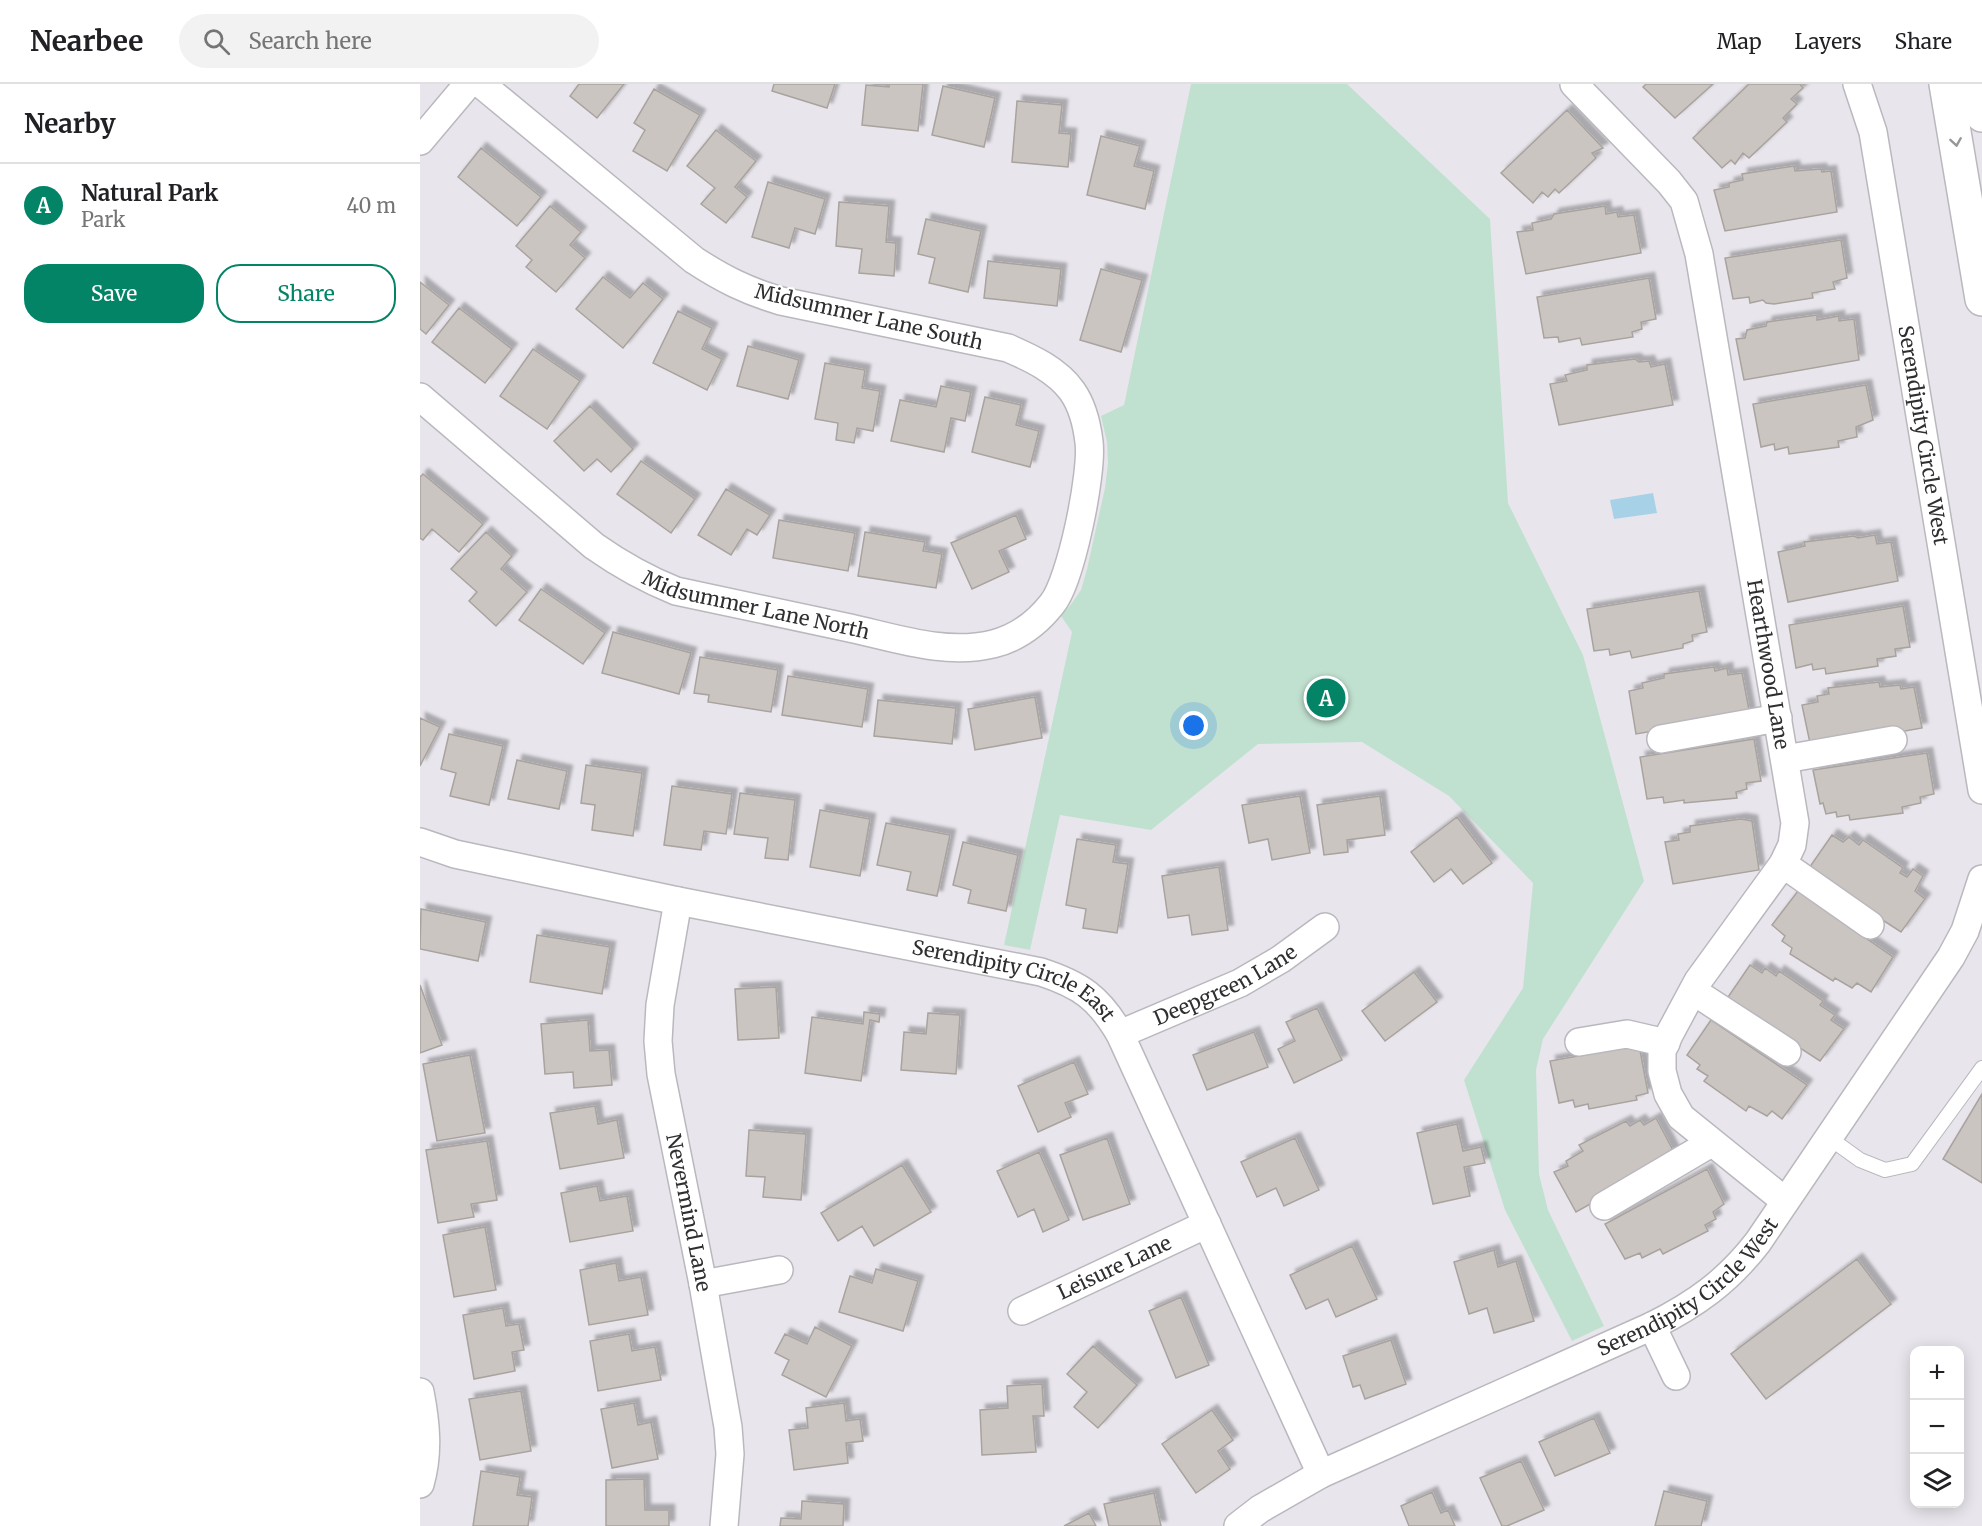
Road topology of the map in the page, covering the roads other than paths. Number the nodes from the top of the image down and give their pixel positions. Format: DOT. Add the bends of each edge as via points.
graph roads {
  1 [pos="468,84"];
  2 [pos="481,84"];
  3 [pos="1574,84"];
  4 [pos="1857,84"];
  5 [pos="1946,84"];
  6 [pos="1972,84"];
  7 [pos="1982,114"];
  8 [pos="420,141"];
  9 [pos="1982,299"];
  10 [pos="420,397"];
  11 [pos="1080,521"];
  12 [pos="1778,718"];
  13 [pos="1661,739"];
  14 [pos="1893,740"];
  15 [pos="1785,759"];
  16 [pos="1982,790"];
  17 [pos="420,842"];
  18 [pos="1783,864"];
  19 [pos="1980,899"];
  20 [pos="678,901"];
  21 [pos="1870,926"];
  22 [pos="1325,927"];
  23 [pos="1693,991"];
  24 [pos="1120,1034"];
  25 [pos="1579,1042"];
  26 [pos="1666,1043"];
  27 [pos="1787,1052"];
  28 [pos="1982,1068"];
  29 [pos="1828,1137"];
  30 [pos="1711,1143"];
  31 [pos="1785,1201"];
  32 [pos="1604,1206"];
  33 [pos="1208,1224"];
  34 [pos="779,1270"];
  35 [pos="704,1284"];
  36 [pos="1022,1311"];
  37 [pos="1652,1326"];
  38 [pos="1676,1376"];
  39 [pos="420,1392"];
  40 [pos="1321,1474"];
  41 [pos="420,1484"];
  42 [pos="724,1526"];
  43 [pos="1239,1526"];
  1 -- 8 [label="street"];
  2 -- 11 [label="street, Midsummer Lane South" via="694,260 724,280 781,301 1008,348 1056,375 1072,391 1084,417 1089,443"];
  3 -- 12 [label="street, Hearthwood Lane" via="1669,182 1684,201 1690,219"];
  4 -- 16 [label="street, Serendipity Circle West" via="1873,132"];
  5 -- 9 [label="main road, one-way"];
  6 -- 7 [label="main road" via="1975,107"];
  10 -- 11 [label="street, Midsummer Lane North" via="594,546 648,579 676,591 938,647 991,644 1031,626 1054,603"];
  12 -- 13 [label="street"];
  12 -- 15 [label="street, Hearthwood Lane"];
  14 -- 15 [label="street"];
  15 -- 18 [label="street, Hearthwood Lane" via="1795,824 1792,845"];
  17 -- 20 [label="street, Serendipity Circle East" via="455,854"];
  18 -- 21 [label="street"];
  18 -- 23 [label="street, Hearthwood Lane"];
  19 -- 29 [label="street, Serendipity Circle West" via="1952,957"];
  20 -- 24 [label="street, Serendipity Circle East" via="1041,972 1088,994 1106,1011"];
  20 -- 35 [label="street, Nevermind Lane" via="660,1005 658,1041 661,1074"];
  22 -- 24 [label="street, Deepgreen Lane" via="1240,983"];
  23 -- 26 [label="street, Hearthwood Lane"];
  23 -- 27 [label="street"];
  24 -- 33 [label="street, Serendipity Circle East"];
  25 -- 26 [label="street" via="1627,1034"];
  26 -- 30 [label="street, Hearthwood Lane" via="1662,1071 1668,1094 1681,1117"];
  28 -- 29 [label="lane" via="1912,1164 1886,1170 1860,1160"];
  29 -- 31 [label="street, Serendipity Circle West"];
  30 -- 31 [label="street, Hearthwood Lane"];
  30 -- 32 [label="street"];
  31 -- 37 [label="street, Serendipity Circle West" via="1738,1267 1680,1312"];
  33 -- 36 [label="street, Leisure Lane"];
  33 -- 40 [label="street, Serendipity Circle East"];
  34 -- 35 [label="street"];
  35 -- 42 [label="street, Nevermind Lane" via="728,1427 730,1454"];
  37 -- 38 [label="street"];
  37 -- 40 [label="street, Serendipity Circle West"];
  39 -- 41 [label="street" via="426,1447"];
  40 -- 43 [label="street, Serendipity Circle West" via="1260,1509"];
}
